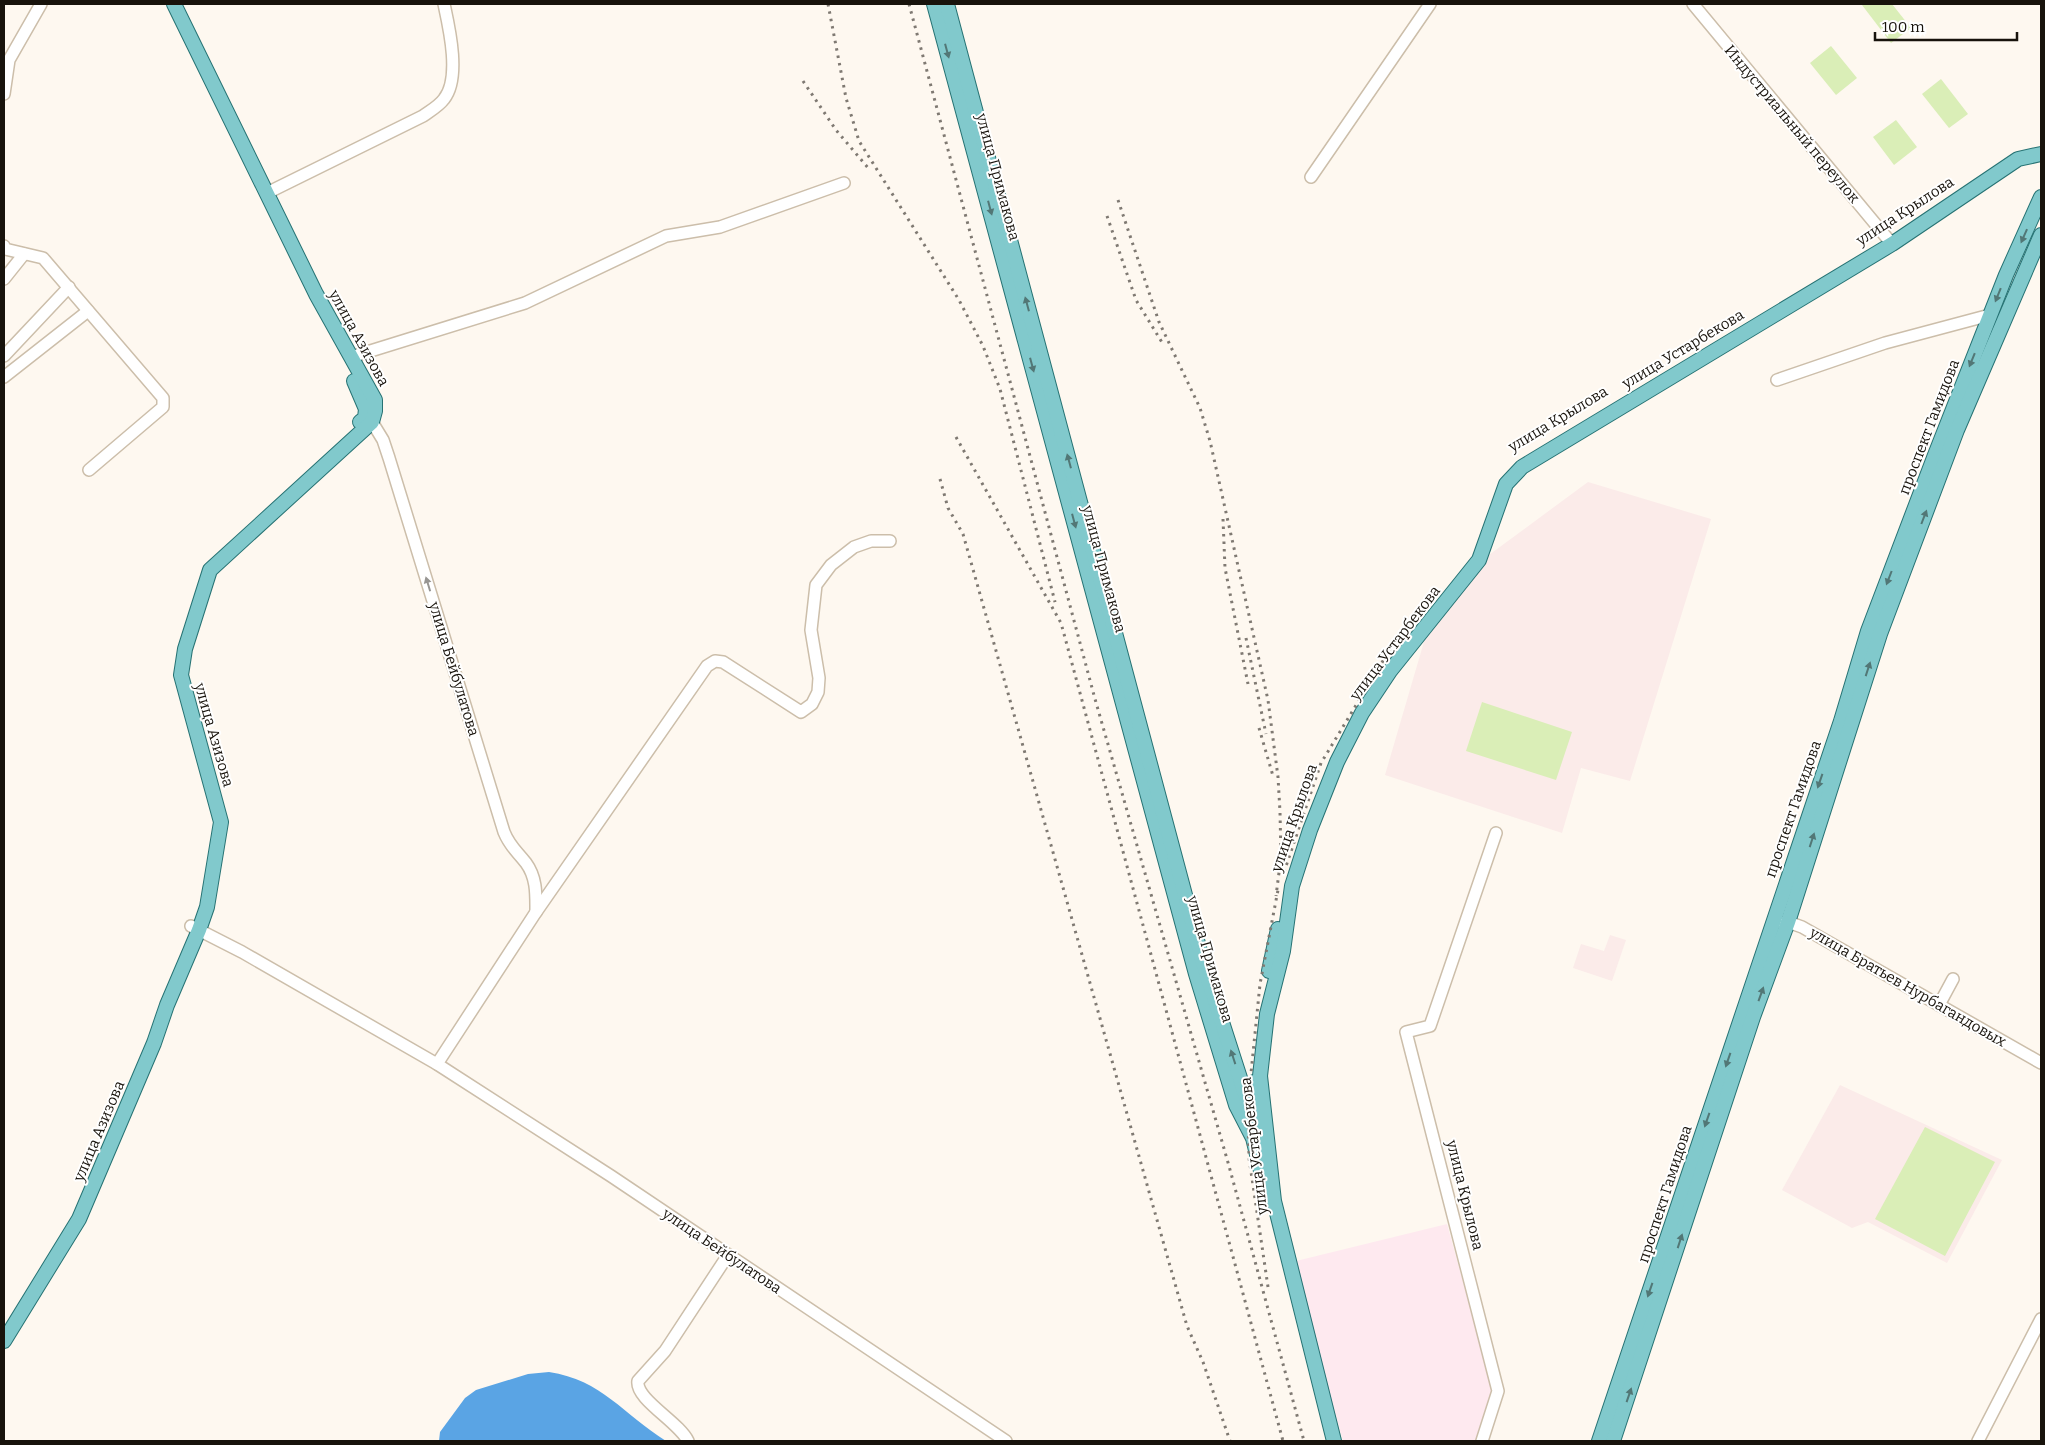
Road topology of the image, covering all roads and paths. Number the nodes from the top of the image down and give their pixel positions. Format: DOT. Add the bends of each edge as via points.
graph roads {
  1 [pos="41,4"];
  2 [pos="166,4"];
  3 [pos="174,4"];
  4 [pos="444,4"];
  5 [pos="934,4"];
  6 [pos="947,4"];
  7 [pos="1430,4"];
  8 [pos="1692,4"];
  9 [pos="4,94"];
  10 [pos="2041,153"];
  11 [pos="1311,177"];
  12 [pos="844,183"];
  13 [pos="267,193"];
  14 [pos="2041,197"];
  15 [pos="2041,235"];
  16 [pos="1891,243"];
  17 [pos="4,246"];
  18 [pos="24,254"];
  19 [pos="4,279"];
  20 [pos="69,287"];
  21 [pos="88,311"];
  22 [pos="1990,315"];
  23 [pos="4,356"];
  24 [pos="350,357"];
  25 [pos="4,377"];
  26 [pos="1777,380"];
  27 [pos="372,422"];
  28 [pos="89,470"];
  29 [pos="890,540"];
  30 [pos="1496,833"];
  31 [pos="536,912"];
  32 [pos="1788,922"];
  33 [pos="1772,925"];
  34 [pos="195,928"];
  35 [pos="1953,979"];
  36 [pos="1940,1005"];
  37 [pos="2041,1063"];
  38 [pos="437,1064"];
  39 [pos="1250,1101"];
  40 [pos="1266,1128"];
  41 [pos="1249,1131"];
  42 [pos="728,1256"];
  43 [pos="2041,1319"];
  44 [pos="4,1325"];
  45 [pos="4,1341"];
  46 [pos="688,1441"];
  47 [pos="1006,1441"];
  48 [pos="1324,1441"];
  49 [pos="1334,1441"];
  50 [pos="1482,1441"];
  51 [pos="1599,1441"];
  52 [pos="1613,1441"];
  53 [pos="1978,1441"];
  1 -- 9 [label="street" via="9,60"];
  2 -- 34 [label="main road, улица Азизова" via="366,409 365,418 206,565 179,644 175,679 213,815 213,838"];
  3 -- 13 [label="main road, улица Азизова"];
  4 -- 13 [label="street" via="452,42 452,78 444,100 423,116"];
  5 -- 41 [label="main road, улица Примакова, one-way" via="1196,974 1236,1105"];
  39 -- 6 [label="main road, улица Примакова, one-way" via="1204,966"];
  7 -- 11 [label="street"];
  8 -- 16 [label="street, Индустриальный переулок"];
  10 -- 16 [label="main road, улица Крылова" via="2018,157"];
  12 -- 24 [label="street" via="720,227 666,236 524,303"];
  13 -- 24 [label="main road, улица Азизова"];
  14 -- 22 [label="main road, проспект Гамидова, one-way"];
  32 -- 15 [label="main road, проспект Гамидова, one-way" via="1883,626 1957,430"];
  16 -- 39 [label="main road, улица Крылова" via="1510,466 1495,485 1469,563 1401,646 1358,710 1318,791 1288,886 1273,949"];
  16 -- 40 [label="main road, улица Устарбекова" via="1530,462 1506,484 1479,560 1420,631 1362,713 1326,787 1292,886 1282,951 1267,1014 1260,1076"];
  17 -- 18 [label="street"];
  18 -- 19 [label="street"];
  18 -- 20 [label="street" via="43,258"];
  20 -- 21 [label="street"];
  20 -- 23 [label="street"];
  21 -- 25 [label="street"];
  21 -- 28 [label="street" via="164,402 163,407"];
  22 -- 26 [label="street" via="1885,343"];
  22 -- 33 [label="main road, проспект Гамидова, one-way" via="1868,631"];
  24 -- 27 [label="main road, улица Азизова" via="374,400"];
  31 -- 27 [label="street, улица Бейбулатова, one-way" via="534,878 526,863 510,846 390,458"];
  27 -- 34 [label="main road, улица Азизова" via="210,570 189,635 181,675 221,822 207,907"];
  29 -- 31 [label="street" via="871,541 854,547 831,564 816,585 811,630 818,692 812,704 801,712 724,662 715,661 707,666"];
  30 -- 50 [label="street, улица Крылова" via="1430,1026 1406,1032 1498,1392"];
  31 -- 38 [label="street"];
  32 -- 33 [label="street"];
  32 -- 36 [label="street, улица Братьев Нурбагандовых"];
  52 -- 32 [label="main road, проспект Гамидова, one-way" via="1753,1017"];
  33 -- 51 [label="main road, проспект Гамидова, one-way"];
  34 -- 38 [label="street, улица Бейбулатова"];
  34 -- 44 [label="main road, улица Азизова" via="155,1013 123,1100 73,1215"];
  34 -- 45 [label="main road, улица Азизова" via="154,1042 79,1219"];
  35 -- 36 [label="street"];
  36 -- 37 [label="street, улица Братьев Нурбагандовых"];
  38 -- 42 [label="street, улица Бейбулатова"];
  39 -- 40 [label="main road"];
  39 -- 41 [label="main road, улица Крылова"];
  40 -- 41 [label="main road"];
  40 -- 49 [label="main road, улица Устарбекова" via="1274,1201"];
  41 -- 48 [label="main road"];
  42 -- 46 [label="street" via="665,1351 638,1381 639,1392 679,1428"];
  42 -- 47 [label="street, улица Бейбулатова"];
  43 -- 53 [label="street"];
}
